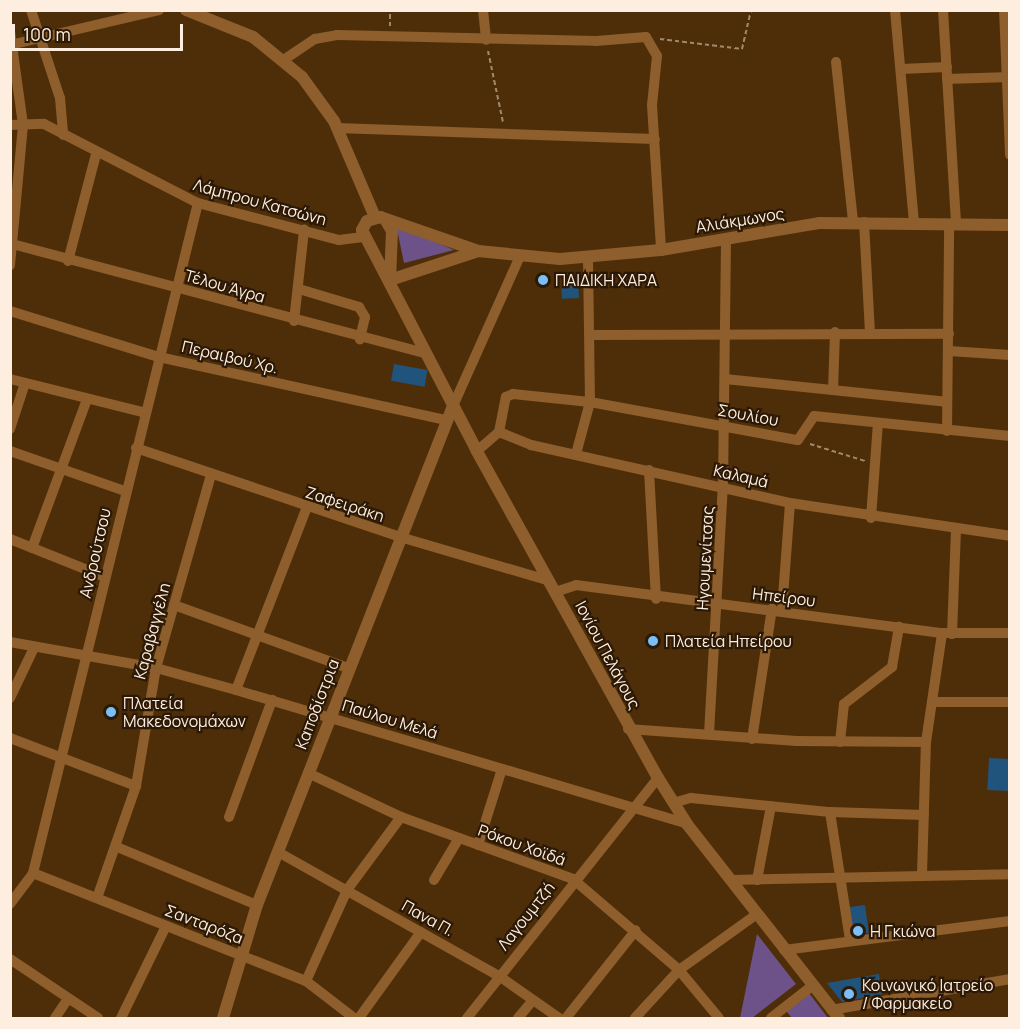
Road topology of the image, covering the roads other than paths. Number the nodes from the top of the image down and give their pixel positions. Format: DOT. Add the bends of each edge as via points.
graph roads {
  1 [pos="31,10"];
  2 [pos="159,10"];
  3 [pos="186,10"];
  4 [pos="483,10"];
  5 [pos="895,10"];
  6 [pos="943,10"];
  7 [pos="1004,10"];
  8 [pos="10,31"];
  9 [pos="39,39"];
  10 [pos="486,40"];
  11 [pos="12,44"];
  12 [pos="285,59"];
  13 [pos="836,62"];
  14 [pos="947,67"];
  15 [pos="900,69"];
  16 [pos="1006,77"];
  17 [pos="947,79"];
  18 [pos="10,125"];
  19 [pos="23,125"];
  20 [pos="337,128"];
  21 [pos="63,135"];
  22 [pos="655,139"];
  23 [pos="96,154"];
  24 [pos="1010,155"];
  25 [pos="198,204"];
  26 [pos="380,218"];
  27 [pos="858,222"];
  28 [pos="914,224"];
  29 [pos="952,224"];
  30 [pos="1010,225"];
  31 [pos="304,230"];
  32 [pos="363,237"];
  33 [pos="726,239"];
  34 [pos="16,245"];
  35 [pos="661,250"];
  36 [pos="478,251"];
  37 [pos="520,256"];
  38 [pos="588,259"];
  39 [pos="68,261"];
  40 [pos="10,265"];
  41 [pos="390,280"];
  42 [pos="178,288"];
  43 [pos="299,289"];
  44 [pos="10,311"];
  45 [pos="294,321"];
  46 [pos="835,332"];
  47 [pos="870,332"];
  48 [pos="949,334"];
  49 [pos="592,335"];
  50 [pos="727,335"];
  51 [pos="360,339"];
  52 [pos="949,351"];
  53 [pos="426,353"];
  54 [pos="1010,355"];
  55 [pos="159,357"];
  56 [pos="10,379"];
  57 [pos="725,379"];
  58 [pos="25,383"];
  59 [pos="833,390"];
  60 [pos="87,399"];
  61 [pos="590,402"];
  62 [pos="946,402"];
  63 [pos="453,406"];
  64 [pos="146,414"];
  65 [pos="446,420"];
  66 [pos="879,423"];
  67 [pos="722,425"];
  68 [pos="10,429"];
  69 [pos="947,431"];
  70 [pos="499,432"];
  71 [pos="1010,436"];
  72 [pos="136,448"];
  73 [pos="10,451"];
  74 [pos="477,451"];
  75 [pos="576,454"];
  76 [pos="62,470"];
  77 [pos="649,470"];
  78 [pos="211,476"];
  79 [pos="723,488"];
  80 [pos="125,491"];
  81 [pos="790,503"];
  82 [pos="307,507"];
  83 [pos="871,518"];
  84 [pos="956,532"];
  85 [pos="1010,536"];
  86 [pos="400,537"];
  87 [pos="10,539"];
  88 [pos="32,548"];
  89 [pos="105,577"];
  90 [pos="547,580"];
  91 [pos="555,592"];
  92 [pos="656,599"];
  93 [pos="174,605"];
  94 [pos="718,605"];
  95 [pos="777,610"];
  96 [pos="898,627"];
  97 [pos="1010,633"];
  98 [pos="257,634"];
  99 [pos="947,634"];
  100 [pos="10,642"];
  101 [pos="33,650"];
  102 [pos="86,658"];
  103 [pos="156,668"];
  104 [pos="348,668"];
  105 [pos="236,690"];
  106 [pos="10,698"];
  107 [pos="272,700"];
  108 [pos="932,702"];
  109 [pos="1010,702"];
  110 [pos="329,716"];
  111 [pos="628,729"];
  112 [pos="709,734"];
  113 [pos="10,738"];
  114 [pos="752,739"];
  115 [pos="840,741"];
  116 [pos="926,742"];
  117 [pos="60,758"];
  118 [pos="502,769"];
  119 [pos="308,773"];
  120 [pos="657,778"];
  121 [pos="136,786"];
  122 [pos="673,803"];
  123 [pos="771,806"];
  124 [pos="630,809"];
  125 [pos="830,812"];
  126 [pos="924,815"];
  127 [pos="229,817"];
  128 [pos="401,817"];
  129 [pos="687,824"];
  130 [pos="459,838"];
  131 [pos="478,845"];
  132 [pos="117,847"];
  133 [pos="278,852"];
  134 [pos="33,873"];
  135 [pos="1010,874"];
  136 [pos="922,875"];
  137 [pos="573,879"];
  138 [pos="434,880"];
  139 [pos="731,880"];
  140 [pos="757,880"];
  141 [pos="842,880"];
  142 [pos="347,890"];
  143 [pos="97,898"];
  144 [pos="10,904"];
  145 [pos="256,905"];
  146 [pos="757,914"];
  147 [pos="1010,921"];
  148 [pos="166,926"];
  149 [pos="636,930"];
  150 [pos="422,932"];
  151 [pos="850,940"];
  152 [pos="784,950"];
  153 [pos="241,955"];
  154 [pos="10,959"];
  155 [pos="679,970"];
  156 [pos="499,976"];
  157 [pos="1010,979"];
  158 [pos="306,981"];
  159 [pos="812,986"];
  160 [pos="68,999"];
  161 [pos="533,1000"];
  162 [pos="835,1014"];
  163 [pos="56,1018"];
  164 [pos="98,1018"];
  165 [pos="121,1018"];
  166 [pos="223,1018"];
  167 [pos="354,1018"];
  168 [pos="359,1018"];
  169 [pos="467,1018"];
  170 [pos="518,1018"];
  171 [pos="559,1018"];
  172 [pos="566,1018"];
  173 [pos="635,1018"];
  174 [pos="719,1018"];
  175 [pos="771,1018"];
  1 -- 9 [label="street"];
  2 -- 9 [label="street"];
  3 -- 12 [label="street" via="253,37"];
  4 -- 10 [label="street"];
  5 -- 15 [label="street"];
  6 -- 14 [label="street"];
  7 -- 16 [label="street"];
  8 -- 11 [label="street"];
  9 -- 11 [label="street"];
  9 -- 21 [label="street" via="60,98"];
  10 -- 12 [label="street" via="326,36"];
  10 -- 22 [label="street" via="642,36 652,43 657,56"];
  11 -- 19 [label="street"];
  12 -- 20 [label="street"];
  13 -- 27 [label="street"];
  14 -- 15 [label="street"];
  14 -- 17 [label="street"];
  15 -- 28 [label="street"];
  16 -- 17 [label="street"];
  16 -- 24 [label="street"];
  17 -- 29 [label="street"];
  18 -- 19 [label="street, Λάμπρου Κατσώνη"];
  19 -- 21 [label="street, Λάμπρου Κατσώνη" via="44,124"];
  19 -- 34 [label="street"];
  20 -- 22 [label="street" via="505,130"];
  20 -- 26 [label="street"];
  21 -- 23 [label="street, Λάμπρου Κατσώνη"];
  22 -- 35 [label="street"];
  23 -- 25 [label="street, Λάμπρου Κατσώνη"];
  23 -- 39 [label="street"];
  25 -- 31 [label="street, Λάμπρου Κατσώνη"];
  25 -- 42 [label="street, Ανδρούτσου"];
  26 -- 32 [label="street" via="364,225"];
  26 -- 36 [label="street, Αλιάκμωνος"];
  26 -- 41 [label="street" via="392,231"];
  27 -- 28 [label="street, Αλιάκμωνος"];
  27 -- 33 [label="street, Αλιάκμωνος"];
  27 -- 47 [label="street"];
  28 -- 29 [label="street, Αλιάκμωνος"];
  29 -- 30 [label="street, Αλιάκμωνος"];
  29 -- 48 [label="street"];
  31 -- 32 [label="street, Λάμπρου Κατσώνη" via="339,240"];
  31 -- 43 [label="street"];
  32 -- 41 [label="street, Ιονίου Πελάγους"];
  33 -- 35 [label="street, Αλιάκμωνος"];
  33 -- 50 [label="street, Ηγουμενίτσας"];
  34 -- 39 [label="street, Τέλου Άγρα"];
  34 -- 40 [label="street"];
  35 -- 38 [label="street, Αλιάκμωνος"];
  36 -- 37 [label="street, Αλιάκμωνος"];
  36 -- 41 [label="street, Αλιάκμωνος"];
  37 -- 38 [label="street, Αλιάκμωνος"];
  37 -- 63 [label="street"];
  38 -- 49 [label="street"];
  39 -- 42 [label="street, Τέλου Άγρα"];
  41 -- 53 [label="street, Ιονίου Πελάγους"];
  42 -- 45 [label="street, Τέλου Άγρα"];
  42 -- 55 [label="street, Ανδρούτσου"];
  43 -- 45 [label="street"];
  43 -- 51 [label="street" via="359,307 365,316"];
  44 -- 55 [label="street, Περαιβού Χρ."];
  45 -- 51 [label="street, Τέλου Άγρα"];
  46 -- 47 [label="street"];
  46 -- 50 [label="street"];
  46 -- 59 [label="street"];
  47 -- 48 [label="street"];
  48 -- 52 [label="street"];
  49 -- 50 [label="street"];
  49 -- 61 [label="street"];
  50 -- 57 [label="street, Ηγουμενίτσας"];
  51 -- 53 [label="street, Τέλου Άγρα"];
  52 -- 54 [label="street"];
  52 -- 62 [label="street"];
  53 -- 63 [label="street, Ιονίου Πελάγους"];
  55 -- 64 [label="street, Ανδρούτσου"];
  55 -- 65 [label="street, Περαιβού Χρ."];
  56 -- 58 [label="street"];
  57 -- 59 [label="street"];
  57 -- 67 [label="street, Ηγουμενίτσας"];
  58 -- 60 [label="street"];
  58 -- 68 [label="street"];
  59 -- 62 [label="street"];
  60 -- 64 [label="street"];
  60 -- 76 [label="street"];
  61 -- 67 [label="street, Σουλίου"];
  61 -- 70 [label="street, Σουλίου" via="506,397"];
  61 -- 75 [label="street"];
  62 -- 69 [label="street"];
  63 -- 65 [label="street, Καποδίστρια"];
  63 -- 74 [label="street, Ιονίου Πελάγους"];
  64 -- 72 [label="street, Ανδρούτσου"];
  65 -- 86 [label="street, Καποδίστρια"];
  66 -- 67 [label="street, Σουλίου" via="814,416 798,440"];
  66 -- 69 [label="street, Σουλίου"];
  66 -- 83 [label="street"];
  67 -- 79 [label="street, Ηγουμενίτσας"];
  69 -- 71 [label="street, Σουλίου"];
  70 -- 74 [label="street"];
  70 -- 75 [label="street, Καλαμά"];
  72 -- 78 [label="street, Ζαφειράκη"];
  72 -- 80 [label="street, Ανδρούτσου"];
  73 -- 76 [label="street"];
  74 -- 90 [label="street, Ιονίου Πελάγους"];
  75 -- 77 [label="street, Καλαμά"];
  76 -- 80 [label="street"];
  76 -- 88 [label="street"];
  77 -- 79 [label="street, Καλαμά"];
  77 -- 92 [label="street"];
  78 -- 82 [label="street, Ζαφειράκη"];
  78 -- 93 [label="street, Καραβαγγέλη"];
  79 -- 81 [label="street, Καλαμά"];
  79 -- 94 [label="street, Ηγουμενίτσας"];
  80 -- 89 [label="street, Ανδρούτσου"];
  81 -- 83 [label="street, Καλαμά"];
  81 -- 95 [label="street"];
  82 -- 86 [label="street, Ζαφειράκη"];
  82 -- 98 [label="street"];
  83 -- 84 [label="street, Καλαμά"];
  84 -- 85 [label="street, Καλαμά"];
  84 -- 99 [label="street"];
  86 -- 90 [label="street, Ζαφειράκη"];
  86 -- 104 [label="street, Καποδίστρια"];
  87 -- 88 [label="street"];
  88 -- 89 [label="street"];
  89 -- 102 [label="street, Ανδρούτσου"];
  90 -- 91 [label="street, Ιονίου Πελάγους"];
  91 -- 92 [label="street, Ηπείρου" via="576,585"];
  91 -- 111 [label="street, Ιονίου Πελάγους"];
  92 -- 94 [label="street, Ηπείρου"];
  93 -- 98 [label="street"];
  93 -- 103 [label="street, Καραβαγγέλη"];
  94 -- 95 [label="street, Ηπείρου"];
  94 -- 112 [label="street, Ηγουμενίτσας"];
  95 -- 96 [label="street, Ηπείρου"];
  95 -- 114 [label="street"];
  96 -- 99 [label="street, Ηπείρου"];
  96 -- 115 [label="street" via="892,667 844,704"];
  97 -- 99 [label="street, Ηπείρου"];
  98 -- 104 [label="street"];
  98 -- 105 [label="street"];
  99 -- 108 [label="street"];
  100 -- 101 [label="street, Παύλου Μελά"];
  101 -- 102 [label="street, Παύλου Μελά"];
  101 -- 106 [label="street"];
  102 -- 103 [label="street, Παύλου Μελά"];
  102 -- 117 [label="street, Ανδρούτσου"];
  103 -- 105 [label="street, Παύλου Μελά"];
  103 -- 121 [label="street, Καραβαγγέλη"];
  104 -- 110 [label="street, Καποδίστρια"];
  105 -- 107 [label="street, Παύλου Μελά"];
  107 -- 110 [label="street, Παύλου Μελά"];
  107 -- 127 [label="street"];
  108 -- 109 [label="street"];
  108 -- 116 [label="street"];
  110 -- 118 [label="street, Παύλου Μελά"];
  110 -- 119 [label="street, Καποδίστρια"];
  111 -- 112 [label="street"];
  111 -- 120 [label="street, Ιονίου Πελάγους"];
  112 -- 114 [label="street"];
  113 -- 117 [label="street"];
  114 -- 115 [label="street"];
  115 -- 116 [label="street"];
  116 -- 126 [label="street"];
  117 -- 121 [label="street"];
  117 -- 134 [label="street, Ανδρούτσου"];
  118 -- 124 [label="street, Παύλου Μελά"];
  118 -- 131 [label="street"];
  119 -- 128 [label="street, Ρόκου Χοϊδά"];
  119 -- 133 [label="street, Καποδίστρια"];
  120 -- 122 [label="street, Ιονίου Πελάγους"];
  120 -- 124 [label="street, Λαγουμτζή"];
  121 -- 132 [label="street, Καραβαγγέλη"];
  122 -- 123 [label="street" via="691,798"];
  122 -- 129 [label="street, Ιονίου Πελάγους"];
  123 -- 125 [label="street"];
  123 -- 140 [label="street"];
  124 -- 129 [label="street, Παύλου Μελά"];
  124 -- 137 [label="street, Λαγουμτζή"];
  125 -- 126 [label="street"];
  125 -- 141 [label="street"];
  126 -- 136 [label="street"];
  128 -- 130 [label="street, Ρόκου Χοϊδά"];
  128 -- 142 [label="street"];
  129 -- 139 [label="street, Ιονίου Πελάγους"];
  130 -- 131 [label="street, Ρόκου Χοϊδά"];
  130 -- 138 [label="street"];
  131 -- 137 [label="street, Ρόκου Χοϊδά"];
  132 -- 143 [label="street, Καραβαγγέλη"];
  132 -- 145 [label="street"];
  133 -- 142 [label="street, Πανα Π."];
  133 -- 145 [label="street, Καποδίστρια"];
  134 -- 143 [label="street, Σανταρόζα"];
  134 -- 144 [label="street, Ανδρούτσου"];
  135 -- 136 [label="street"];
  136 -- 141 [label="street"];
  137 -- 149 [label="street, Ρόκου Χοϊδά"];
  137 -- 156 [label="street, Λαγουμτζή"];
  139 -- 140 [label="street"];
  139 -- 146 [label="street, Ιονίου Πελάγους"];
  140 -- 141 [label="street"];
  141 -- 151 [label="street"];
  142 -- 150 [label="street, Πανα Π."];
  142 -- 158 [label="street"];
  143 -- 148 [label="street, Σανταρόζα"];
  145 -- 153 [label="street, Καποδίστρια"];
  146 -- 152 [label="street, Ιονίου Πελάγους"];
  146 -- 155 [label="street"];
  147 -- 151 [label="street"];
  148 -- 153 [label="street, Σανταρόζα"];
  148 -- 165 [label="street"];
  149 -- 155 [label="street, Ρόκου Χοϊδά"];
  149 -- 172 [label="street"];
  150 -- 156 [label="street, Πανα Π."];
  150 -- 168 [label="street"];
  151 -- 152 [label="street"];
  152 -- 159 [label="street, Ιονίου Πελάγους"];
  153 -- 158 [label="street, Σανταρόζα"];
  153 -- 166 [label="street, Καποδίστρια"];
  154 -- 160 [label="street"];
  155 -- 173 [label="street"];
  155 -- 174 [label="street, Ρόκου Χοϊδά"];
  156 -- 161 [label="street, Πανα Π."];
  156 -- 169 [label="street, Λαγουμτζή"];
  157 -- 162 [label="street"];
  158 -- 167 [label="street, Σανταρόζα"];
  159 -- 162 [label="street, Ιονίου Πελάγους"];
  159 -- 175 [label="street"];
  160 -- 163 [label="street"];
  160 -- 164 [label="street"];
  161 -- 170 [label="street"];
  161 -- 171 [label="street, Πανα Π."];
}
